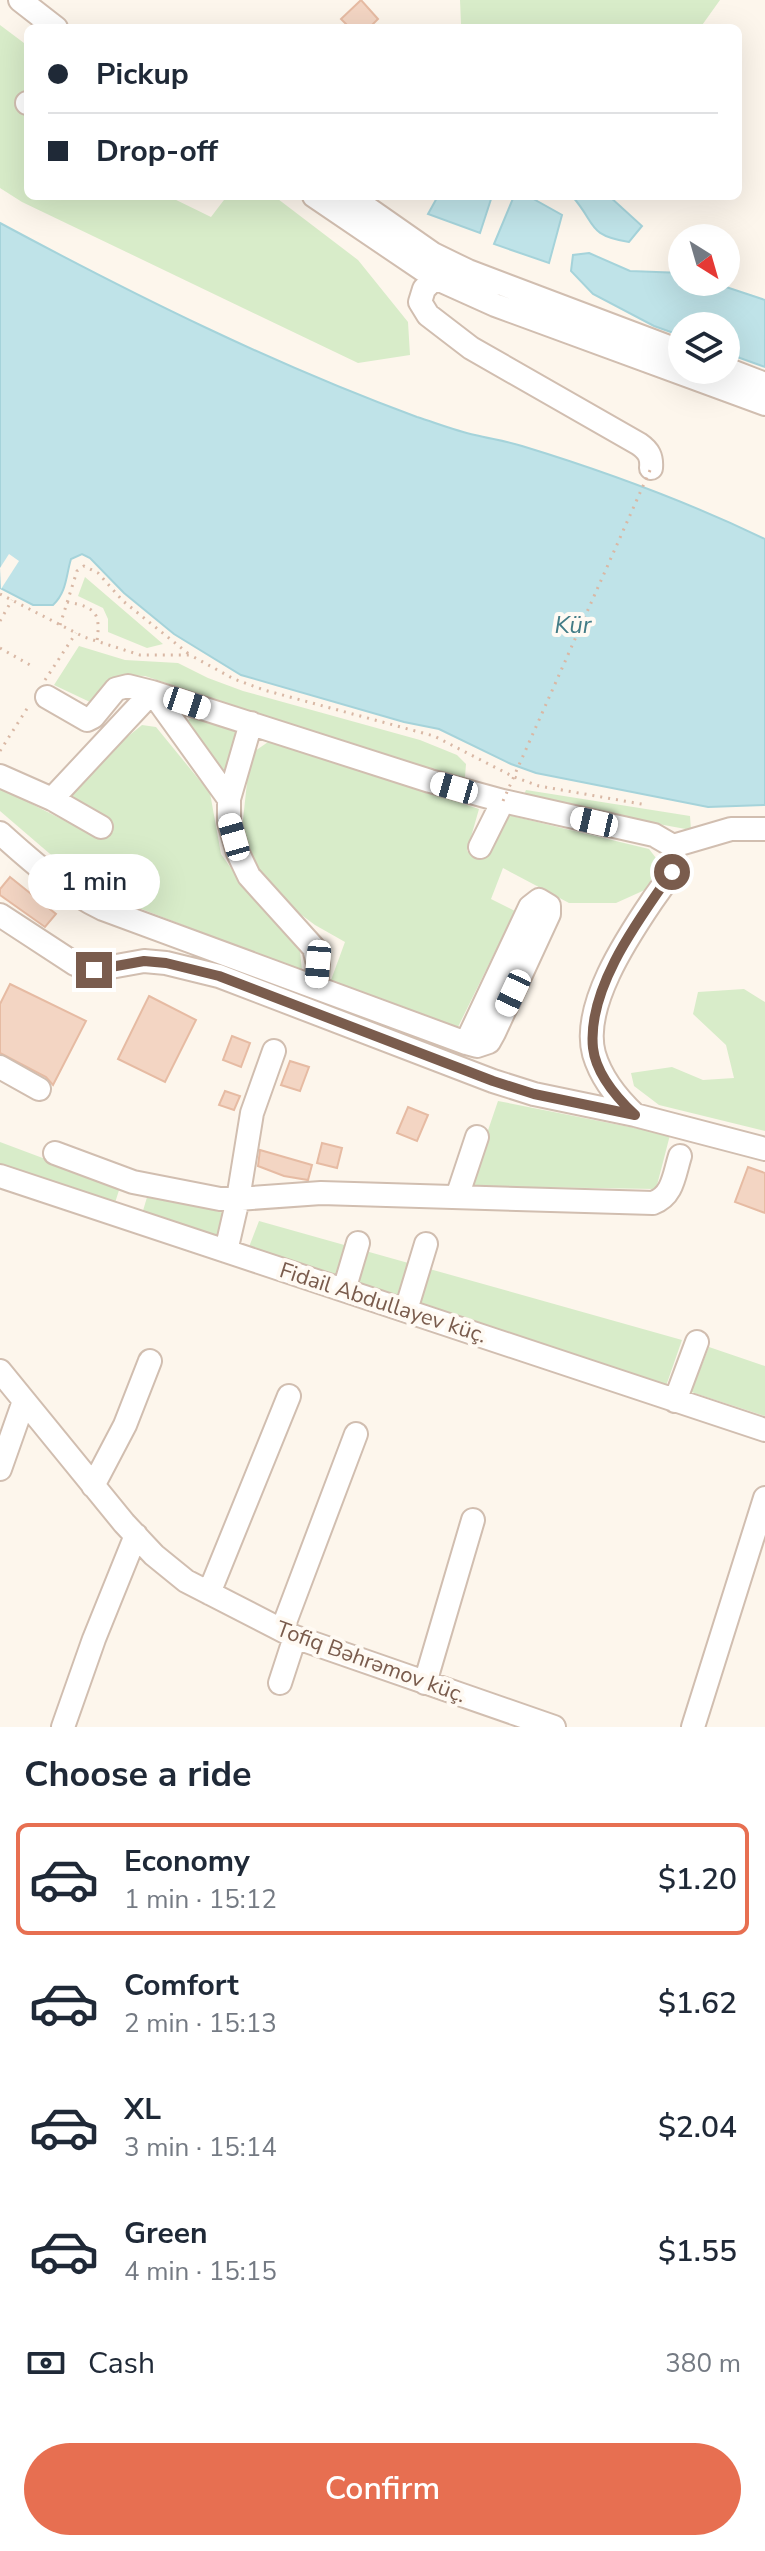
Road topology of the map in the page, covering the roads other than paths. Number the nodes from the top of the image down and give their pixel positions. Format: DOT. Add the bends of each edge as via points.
graph roads {
  1 [pos="20,0"];
  2 [pos="51,24"];
  3 [pos="320,200"];
  4 [pos="356,200"];
  5 [pos="435,278"];
  6 [pos="668,347"];
  7 [pos="740,374"];
  8 [pos="765,384"];
  9 [pos="765,404"];
  10 [pos="651,468"];
  11 [pos="152,692"];
  12 [pos="47,697"];
  13 [pos="251,723"];
  14 [pos="0,776"];
  15 [pos="52,799"];
  16 [pos="229,799"];
  17 [pos="503,801"];
  18 [pos="101,827"];
  19 [pos="765,829"];
  20 [pos="0,833"];
  21 [pos="673,846"];
  22 [pos="480,847"];
  23 [pos="0,915"];
  24 [pos="316,987"];
  25 [pos="466,1043"];
  26 [pos="274,1051"];
  27 [pos="0,1067"];
  28 [pos="39,1089"];
  29 [pos="635,1115"];
  30 [pos="477,1137"];
  31 [pos="765,1149"];
  32 [pos="55,1153"];
  33 [pos="680,1156"];
  34 [pos="0,1176"];
  35 [pos="133,1182"];
  36 [pos="457,1197"];
  37 [pos="238,1199"];
  38 [pos="125,1218"];
  39 [pos="358,1243"];
  40 [pos="426,1244"];
  41 [pos="226,1251"];
  42 [pos="344,1290"];
  43 [pos="406,1310"];
  44 [pos="697,1342"];
  45 [pos="150,1361"];
  46 [pos="0,1371"];
  47 [pos="289,1396"];
  48 [pos="24,1401"];
  49 [pos="675,1401"];
  50 [pos="765,1430"];
  51 [pos="356,1434"];
  52 [pos="0,1469"];
  53 [pos="93,1486"];
  54 [pos="765,1498"];
  55 [pos="473,1520"];
  56 [pos="136,1535"];
  57 [pos="209,1593"];
  58 [pos="289,1634"];
  59 [pos="280,1683"];
  60 [pos="425,1683"];
  61 [pos="63,1727"];
  62 [pos="554,1727"];
  63 [pos="693,1727"];
  1 -- 2 [label="street"];
  3 -- 5 [label="street"];
  4 -- 6 [label="street" via="433,254 468,271"];
  5 -- 9 [label="street"];
  5 -- 10 [label="street" via="420,302 442,328 639,444 647,450"];
  7 -- 8 [label="street"];
  11 -- 12 [label="street" via="116,689 87,720"];
  11 -- 13 [label="street"];
  11 -- 15 [label="street"];
  11 -- 16 [label="street"];
  13 -- 16 [label="street"];
  13 -- 17 [label="street"];
  14 -- 15 [label="street"];
  15 -- 18 [label="street"];
  16 -- 24 [label="street" via="229,822 249,876 314,948"];
  17 -- 21 [label="street" via="654,835"];
  17 -- 22 [label="street"];
  19 -- 21 [label="street" via="731,829"];
  20 -- 24 [label="street" via="95,906"];
  21 -- 29 [label="street" via="672,872 612,968 593,1023 593,1051 602,1073"];
  23 -- 29 [label="street" via="75,964 94,970 144,961 219,976 493,1081"];
  24 -- 25 [label="street"];
  25 -- 25 [label="street" via="489,1042 549,914 545,901 530,907"];
  26 -- 37 [label="street" via="249,1123"];
  27 -- 28 [label="street"];
  29 -- 31 [label="street"];
  30 -- 36 [label="street"];
  32 -- 35 [label="street"];
  33 -- 36 [label="street" via="670,1190 653,1203"];
  34 -- 38 [label="street, Fidail Abdullayev küç."];
  35 -- 37 [label="street" via="194,1196"];
  35 -- 38 [label="street"];
  36 -- 37 [label="street" via="321,1193"];
  37 -- 41 [label="street"];
  38 -- 41 [label="street, Fidail Abdullayev küç."];
  39 -- 42 [label="street"];
  40 -- 43 [label="street"];
  41 -- 42 [label="street, Fidail Abdullayev küç."];
  42 -- 43 [label="street, Fidail Abdullayev küç."];
  43 -- 49 [label="street, Fidail Abdullayev küç."];
  44 -- 49 [label="street"];
  45 -- 53 [label="street"];
  46 -- 48 [label="street, Tofiq Bəhrəmov küç."];
  47 -- 57 [label="street"];
  48 -- 52 [label="street"];
  48 -- 53 [label="street, Tofiq Bəhrəmov küç."];
  49 -- 50 [label="street, Fidail Abdullayev küç."];
  51 -- 58 [label="street"];
  53 -- 56 [label="street, Tofiq Bəhrəmov küç."];
  54 -- 63 [label="street"];
  55 -- 60 [label="street"];
  56 -- 57 [label="street, Tofiq Bəhrəmov küç." via="186,1581"];
  56 -- 61 [label="street"];
  57 -- 58 [label="street, Tofiq Bəhrəmov küç."];
  58 -- 59 [label="street"];
  58 -- 60 [label="street, Tofiq Bəhrəmov küç."];
  60 -- 62 [label="street, Tofiq Bəhrəmov küç."];
}
